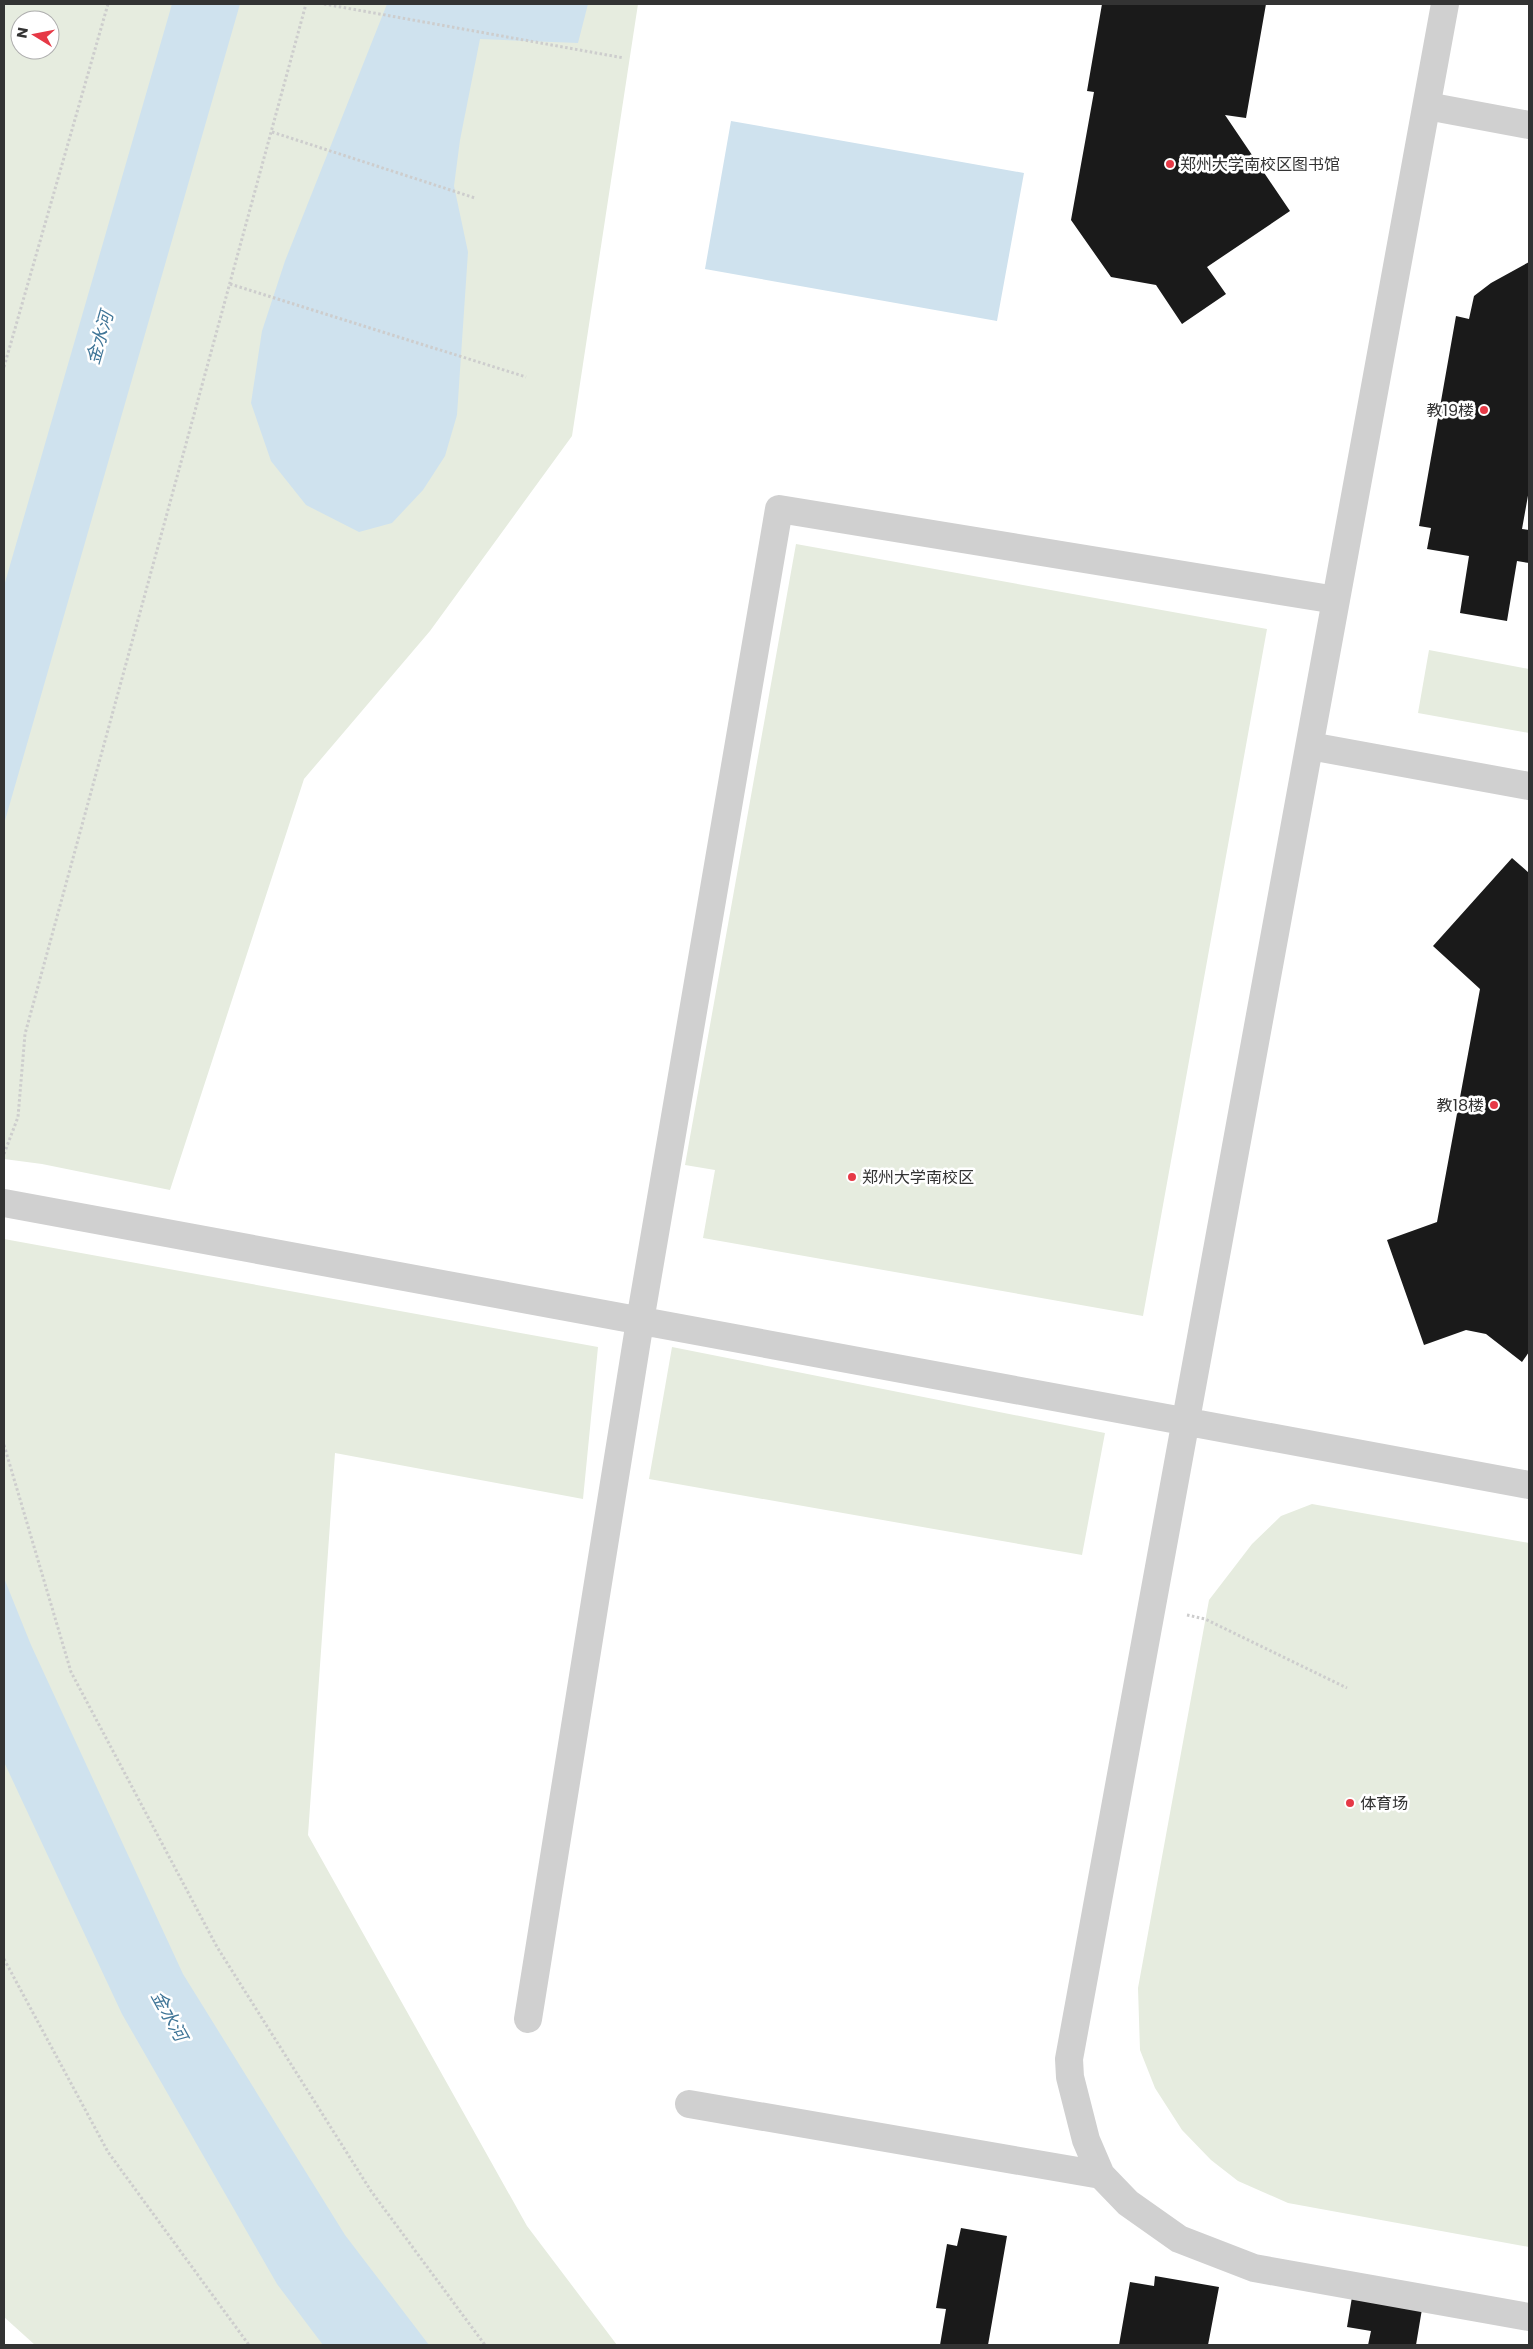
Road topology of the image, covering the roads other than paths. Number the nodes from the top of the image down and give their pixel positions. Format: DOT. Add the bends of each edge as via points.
graph roads {
  1 [pos="1446,4"];
  2 [pos="1427,106"];
  3 [pos="1529,124"];
  4 [pos="1336,600"];
  5 [pos="1310,746"];
  6 [pos="1529,786"];
  7 [pos="4,1203"];
  8 [pos="640,1321"];
  9 [pos="1186,1421"];
  10 [pos="1529,1485"];
  11 [pos="528,2019"];
  12 [pos="689,2104"];
  13 [pos="1101,2175"];
  14 [pos="1529,2317"];
  1 -- 2 [label="lane"];
  2 -- 3 [label="lane"];
  2 -- 4 [label="lane"];
  4 -- 5 [label="lane"];
  4 -- 8 [label="lane" via="779,509"];
  5 -- 6 [label="lane"];
  5 -- 9 [label="lane"];
  7 -- 8 [label="lane"];
  8 -- 9 [label="lane"];
  8 -- 11 [label="lane"];
  9 -- 10 [label="lane"];
  9 -- 13 [label="lane" via="1069,2059 1070,2077 1086,2140"];
  12 -- 13 [label="lane"];
  13 -- 14 [label="lane" via="1128,2203 1179,2239 1254,2268"];
}
